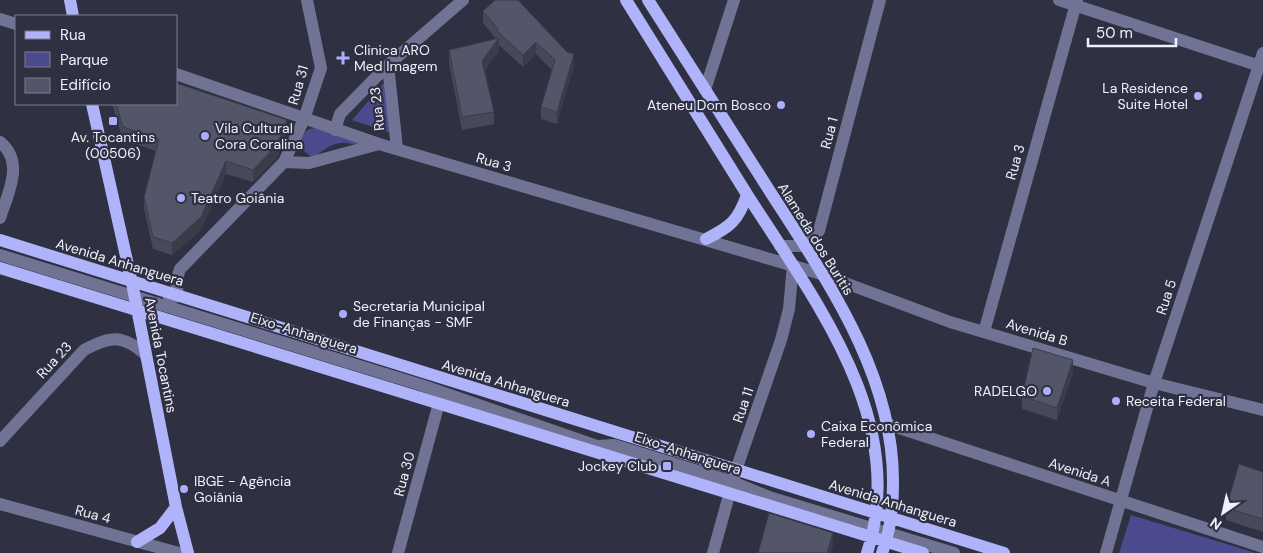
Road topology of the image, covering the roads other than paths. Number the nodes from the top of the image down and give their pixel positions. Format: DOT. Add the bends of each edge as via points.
graph roads {
  1 [pos="70,0"];
  2 [pos="307,0"];
  3 [pos="463,0"];
  4 [pos="626,0"];
  5 [pos="648,0"];
  6 [pos="734,0"];
  7 [pos="880,0"];
  8 [pos="1059,0"];
  9 [pos="1076,2"];
  10 [pos="73,15"];
  11 [pos="0,19"];
  12 [pos="15,24"];
  13 [pos="1263,52"];
  14 [pos="388,65"];
  15 [pos="1261,67"];
  16 [pos="178,75"];
  17 [pos="705,90"];
  18 [pos="92,105"];
  19 [pos="304,119"];
  20 [pos="335,130"];
  21 [pos="0,142"];
  22 [pos="379,144"];
  23 [pos="397,149"];
  24 [pos="284,162"];
  25 [pos="747,195"];
  26 [pos="0,218"];
  27 [pos="706,239"];
  28 [pos="0,240"];
  29 [pos="780,246"];
  30 [pos="805,246"];
  31 [pos="0,255"];
  32 [pos="792,265"];
  33 [pos="0,268"];
  34 [pos="807,269"];
  35 [pos="821,274"];
  36 [pos="132,283"];
  37 [pos="134,296"];
  38 [pos="178,296"];
  39 [pos="157,304"];
  40 [pos="136,310"];
  41 [pos="984,332"];
  42 [pos="145,354"];
  43 [pos="1154,383"];
  44 [pos="439,403"];
  45 [pos="1263,410"];
  46 [pos="887,424"];
  47 [pos="0,441"];
  48 [pos="732,484"];
  49 [pos="1120,501"];
  50 [pos="0,504"];
  51 [pos="176,507"];
  52 [pos="875,512"];
  53 [pos="892,518"];
  54 [pos="873,533"];
  55 [pos="137,542"];
  56 [pos="886,542"];
  57 [pos="1263,547"];
  58 [pos="179,553"];
  59 [pos="188,553"];
  60 [pos="398,553"];
  61 [pos="713,553"];
  62 [pos="867,553"];
  63 [pos="923,553"];
  64 [pos="954,553"];
  65 [pos="1004,553"];
  66 [pos="1106,553"];
  1 -- 10 [label="main road"];
  2 -- 19 [label="street, Rua 31" via="321,68"];
  3 -- 14 [label="street, Rua 23"];
  4 -- 25 [label="main road"];
  5 -- 17 [label="main road, Alameda dos Buritis"];
  6 -- 17 [label="street"];
  7 -- 30 [label="street, Rua 1" via="819,230"];
  8 -- 9 [label="street"];
  9 -- 15 [label="street"];
  9 -- 41 [label="street, Rua 3"];
  11 -- 12 [label="street"];
  13 -- 15 [label="street, Rua 5"];
  14 -- 20 [label="street, Rua 23" via="340,114"];
  14 -- 23 [label="street, Rua 23"];
  15 -- 43 [label="street, Rua 5"];
  16 -- 19 [label="street, Rua 3"];
  17 -- 30 [label="main road, Alameda dos Buritis"];
  18 -- 36 [label="main road, Avenida Tocantins"];
  19 -- 20 [label="street, Rua 3"];
  19 -- 24 [label="street"];
  20 -- 22 [label="street, Rua 3"];
  21 -- 26 [label="street" via="7,148 15,172"];
  22 -- 23 [label="street, Rua 3"];
  22 -- 24 [label="street, Rua 23" via="309,163"];
  23 -- 27 [label="street, Rua 3"];
  24 -- 38 [label="street" via="180,269 176,281"];
  25 -- 27 [label="main road" via="736,220"];
  25 -- 29 [label="main road"];
  27 -- 32 [label="street, Rua 3"];
  28 -- 36 [label="main road, Avenida Anhanguera"];
  29 -- 30 [label="street"];
  29 -- 32 [label="main road"];
  30 -- 35 [label="main road, Alameda dos Buritis"];
  31 -- 37 [label="street, Eixo-Anhanguera"];
  32 -- 34 [label="street, Rua 3"];
  32 -- 48 [label="street, Rua 11" via="789,309 781,340"];
  32 -- 52 [label="main road" via="838,340 857,380 875,450"];
  33 -- 40 [label="main road, Avenida Anhanguera"];
  34 -- 35 [label="street, Avenida B"];
  35 -- 41 [label="street, Avenida B"];
  35 -- 46 [label="main road, Alameda dos Buritis" via="857,336 877,385"];
  36 -- 37 [label="main road, Avenida Tocantins"];
  36 -- 38 [label="main road, Avenida Anhanguera"];
  37 -- 39 [label="street, Eixo-Anhanguera"];
  37 -- 40 [label="main road, Avenida Tocantins"];
  38 -- 39 [label="street"];
  38 -- 48 [label="main road, Avenida Anhanguera"];
  39 -- 40 [label="street"];
  39 -- 48 [label="street, Eixo-Anhanguera" via="421,385 597,446 614,445"];
  40 -- 42 [label="main road, Avenida Tocantins"];
  40 -- 44 [label="main road, Avenida Anhanguera"];
  41 -- 43 [label="street, Avenida B"];
  42 -- 47 [label="street, Rua 23" via="134,344 121,339 102,340 84,350"];
  42 -- 51 [label="main road, Avenida Tocantins"];
  43 -- 45 [label="street, Avenida B"];
  43 -- 49 [label="street, Rua 5"];
  44 -- 48 [label="main road, Avenida Anhanguera"];
  44 -- 60 [label="street, Rua 30"];
  46 -- 49 [label="street, Avenida A"];
  46 -- 53 [label="main road, Alameda dos Buritis" via="893,472"];
  48 -- 52 [label="main road, Avenida Anhanguera"];
  48 -- 54 [label="main road, Avenida Anhanguera"];
  48 -- 54 [label="street, Eixo-Anhanguera"];
  48 -- 61 [label="street, Rua 11"];
  49 -- 57 [label="street, Avenida A"];
  49 -- 66 [label="street, Rua 5"];
  50 -- 55 [label="street, Rua 4"];
  51 -- 55 [label="main road" via="160,528"];
  51 -- 59 [label="main road, Avenida Tocantins"];
  52 -- 53 [label="main road, Avenida Anhanguera"];
  52 -- 54 [label="main road"];
  53 -- 56 [label="main road, Alameda dos Buritis"];
  53 -- 65 [label="main road, Avenida Anhanguera"];
  54 -- 56 [label="street, Eixo-Anhanguera"];
  54 -- 62 [label="main road"];
  55 -- 58 [label="street, Rua 4"];
  56 -- 63 [label="main road"];
  56 -- 64 [label="street, Eixo-Anhanguera"];
}
